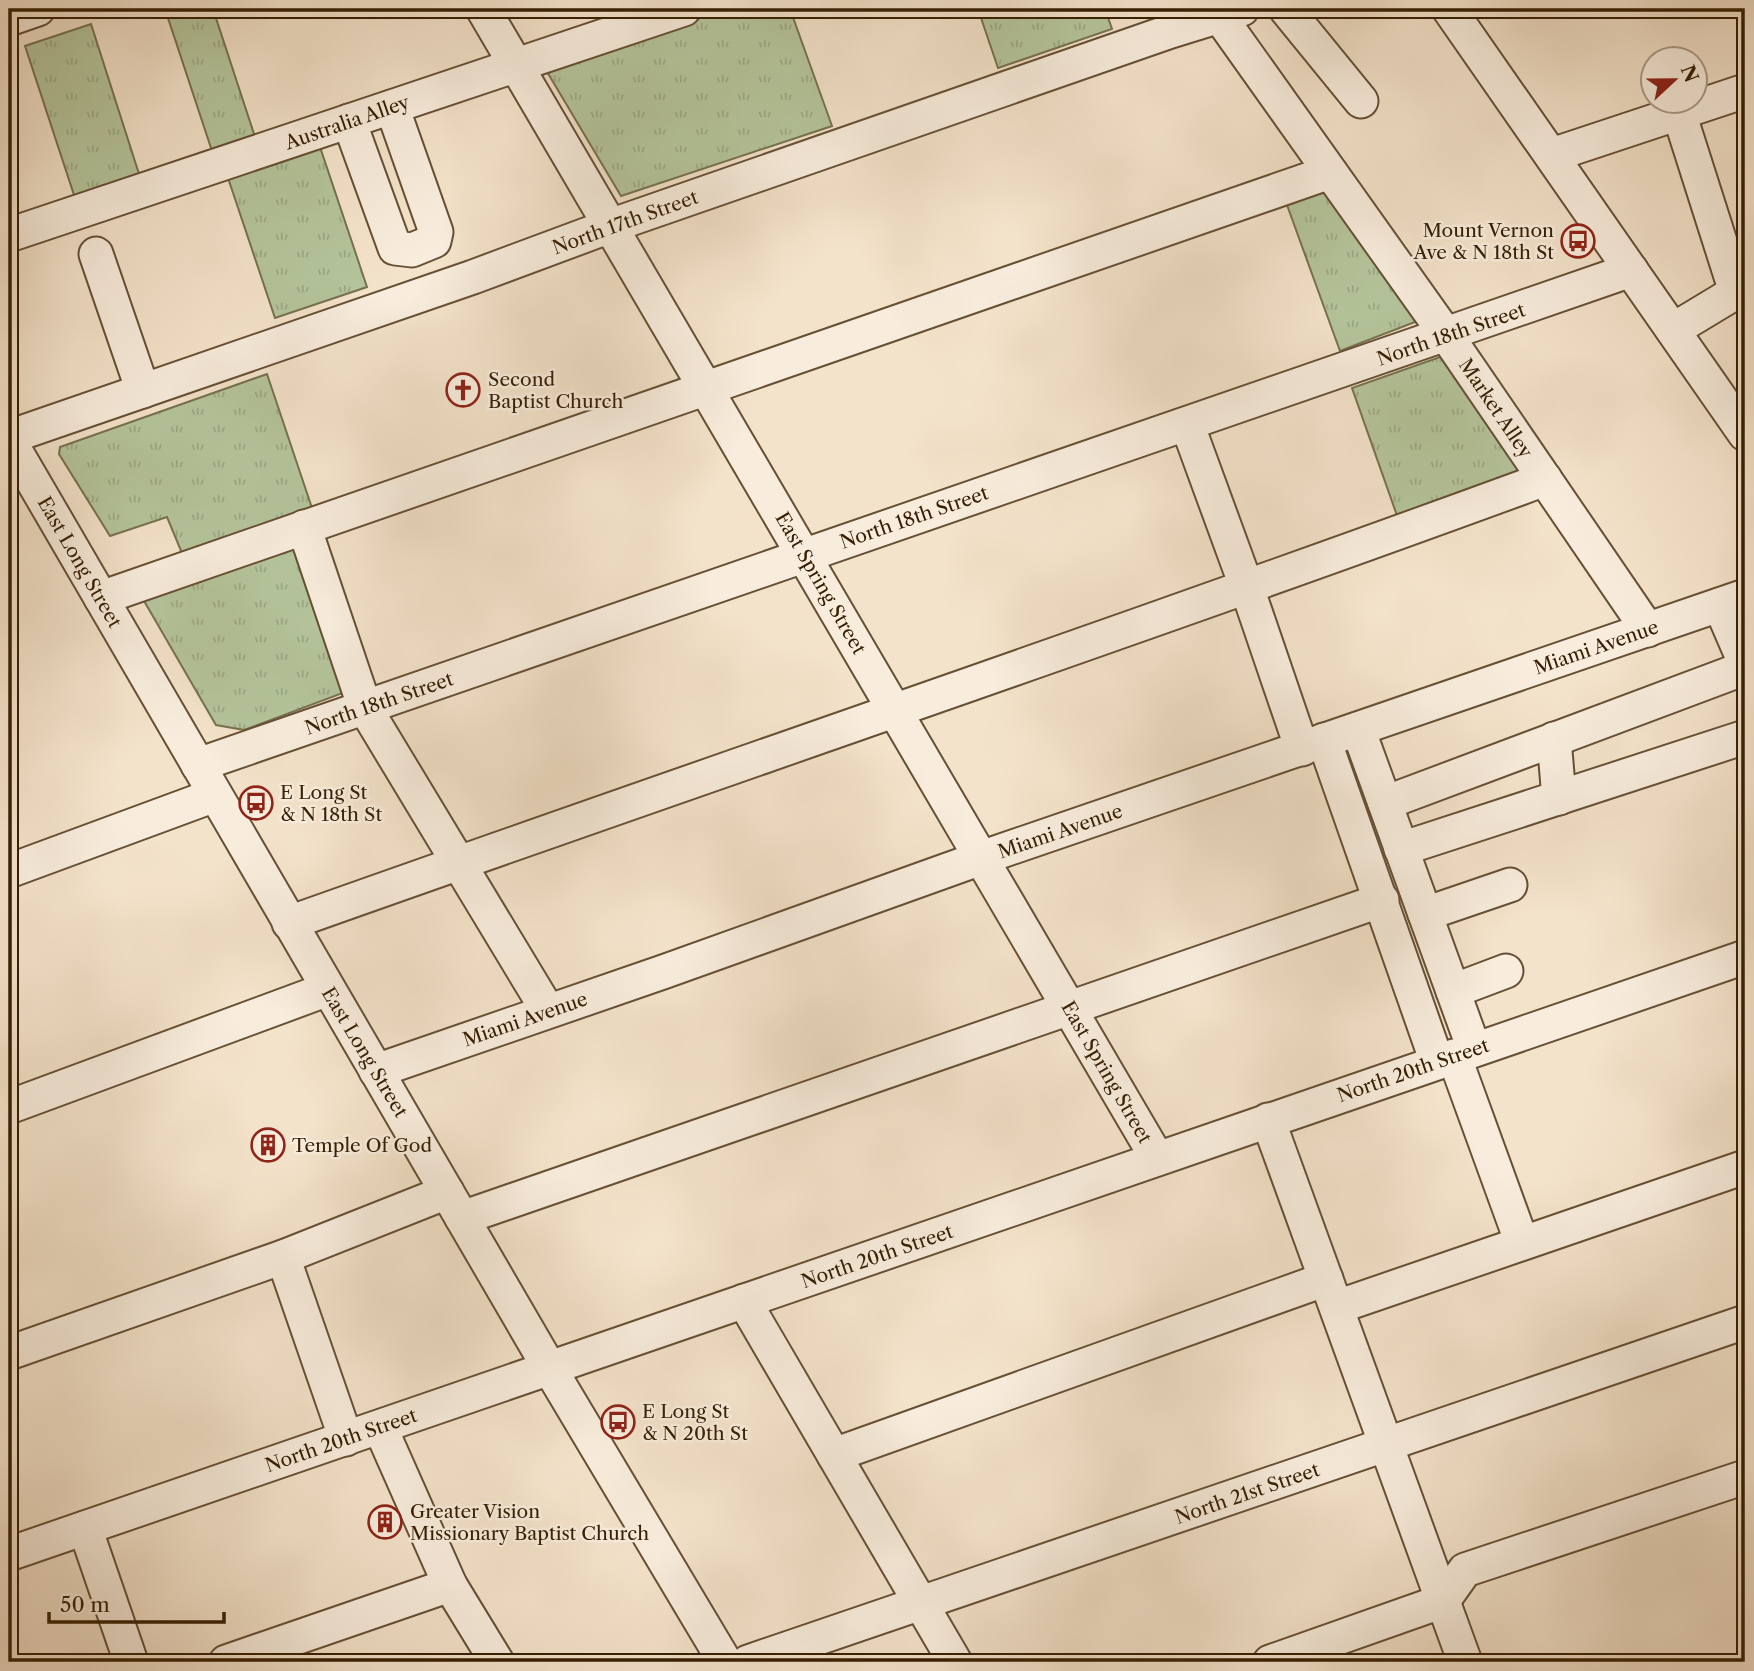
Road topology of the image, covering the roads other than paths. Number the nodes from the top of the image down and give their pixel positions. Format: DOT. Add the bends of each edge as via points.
graph roads {
  1 [pos="483,9"];
  2 [pos="684,9"];
  3 [pos="1286,9"];
  4 [pos="1449,9"];
  5 [pos="1231,13"];
  6 [pos="1168,20"];
  7 [pos="516,65"];
  8 [pos="1745,91"];
  9 [pos="1361,101"];
  10 [pos="1708,103"];
  11 [pos="392,107"];
  12 [pos="1670,116"];
  13 [pos="1680,116"];
  14 [pos="349,121"];
  15 [pos="1552,155"];
  16 [pos="1330,172"];
  17 [pos="610,226"];
  18 [pos="9,236"];
  19 [pos="96,254"];
  20 [pos="1631,270"];
  21 [pos="1673,330"];
  22 [pos="1447,336"];
  23 [pos="706,388"];
  24 [pos="143,391"];
  25 [pos="1734,397"];
  26 [pos="1188,424"];
  27 [pos="1745,434"];
  28 [pos="9,438"];
  29 [pos="1545,479"];
  30 [pos="304,527"];
  31 [pos="805,554"];
  32 [pos="1247,588"];
  33 [pos="101,598"];
  34 [pos="1732,600"];
  35 [pos="1648,630"];
  36 [pos="1745,665"];
  37 [pos="365,708"];
  38 [pos="895,709"];
  39 [pos="1358,729"];
  40 [pos="1745,737"];
  41 [pos="1554,739"];
  42 [pos="1313,744"];
  43 [pos="198,765"];
  44 [pos="215,794"];
  45 [pos="1559,798"];
  46 [pos="1385,803"];
  47 [pos="1401,849"];
  48 [pos="981,858"];
  49 [pos="459,863"];
  50 [pos="9,871"];
  51 [pos="1510,886"];
  52 [pos="1382,900"];
  53 [pos="1425,914"];
  54 [pos="289,923"];
  55 [pos="1745,957"];
  56 [pos="1506,971"];
  57 [pos="328,989"];
  58 [pos="1452,991"];
  59 [pos="1069,1008"];
  60 [pos="548,1011"];
  61 [pos="1455,1056"];
  62 [pos="376,1070"];
  63 [pos="9,1107"];
  64 [pos="1268,1120"];
  65 [pos="1157,1158"];
  66 [pos="1745,1167"];
  67 [pos="455,1205"];
  68 [pos="1522,1243"];
  69 [pos="283,1257"];
  70 [pos="1331,1293"];
  71 [pos="744,1301"];
  72 [pos="1745,1322"];
  73 [pos="9,1353"];
  74 [pos="550,1368"];
  75 [pos="380,1427"];
  76 [pos="346,1438"];
  77 [pos="1387,1446"];
  78 [pos="834,1455"];
  79 [pos="1745,1477"];
  80 [pos="85,1528"];
  81 [pos="9,1554"];
  82 [pos="450,1585"];
  83 [pos="1443,1601"];
  84 [pos="920,1603"];
  85 [pos="131,1662"];
  86 [pos="226,1662"];
  87 [pos="497,1662"];
  88 [pos="725,1662"];
  89 [pos="748,1662"];
  90 [pos="955,1662"];
  91 [pos="1270,1662"];
  92 [pos="1465,1662"];
  1 -- 7 [label="street, East Spring Street"];
  2 -- 7 [label="street, Australia Alley"];
  3 -- 9 [label="street"];
  4 -- 15 [label="street"];
  5 -- 6 [label="street, North 17th Street"];
  5 -- 16 [label="street, Market Alley"];
  6 -- 17 [label="street, North 17th Street"];
  7 -- 11 [label="street, Australia Alley"];
  7 -- 17 [label="street, East Spring Street"];
  8 -- 10 [label="street"];
  11 -- 14 [label="street, Australia Alley"];
  11 -- 14 [label="street" via="436,232 434,242 412,250 395,248"];
  12 -- 15 [label="street"];
  13 -- 21 [label="street" via="1736,292"];
  14 -- 18 [label="street, Australia Alley"];
  15 -- 20 [label="street"];
  16 -- 22 [label="street, Market Alley"];
  16 -- 23 [label="street"];
  17 -- 23 [label="street, East Spring Street"];
  17 -- 24 [label="street, North 17th Street"];
  19 -- 24 [label="street"];
  20 -- 21 [label="street"];
  20 -- 22 [label="street, North 18th Street"];
  21 -- 25 [label="street"];
  22 -- 26 [label="street, North 18th Street"];
  22 -- 29 [label="street, Market Alley"];
  23 -- 30 [label="street"];
  23 -- 31 [label="street, East Spring Street"];
  24 -- 28 [label="street, North 17th Street"];
  25 -- 27 [label="street"];
  26 -- 31 [label="street, North 18th Street"];
  26 -- 32 [label="street"];
  28 -- 33 [label="street, East Long Street"];
  29 -- 32 [label="street"];
  29 -- 35 [label="street, Market Alley"];
  30 -- 33 [label="street"];
  30 -- 37 [label="street"];
  31 -- 37 [label="street, North 18th Street"];
  31 -- 38 [label="street, East Spring Street"];
  32 -- 38 [label="street"];
  32 -- 42 [label="street"];
  33 -- 43 [label="street, East Long Street"];
  34 -- 35 [label="street, Miami Avenue"];
  34 -- 36 [label="street"];
  35 -- 39 [label="street, Miami Avenue"];
  36 -- 41 [label="street"];
  37 -- 43 [label="street, North 18th Street"];
  37 -- 49 [label="street"];
  38 -- 48 [label="street, East Spring Street"];
  38 -- 49 [label="street"];
  39 -- 42 [label="street, Miami Avenue"];
  39 -- 46 [label="street"];
  40 -- 45 [label="street"];
  41 -- 45 [label="street"];
  41 -- 46 [label="street"];
  42 -- 48 [label="street, Miami Avenue"];
  42 -- 52 [label="street"];
  43 -- 44 [label="street, East Long Street"];
  44 -- 50 [label="street"];
  44 -- 54 [label="street, East Long Street"];
  45 -- 47 [label="street"];
  46 -- 47 [label="street"];
  47 -- 53 [label="street"];
  48 -- 59 [label="street, East Spring Street"];
  48 -- 60 [label="street, Miami Avenue"];
  49 -- 54 [label="street"];
  49 -- 60 [label="street"];
  51 -- 53 [label="street"];
  52 -- 59 [label="street"];
  52 -- 61 [label="street"];
  53 -- 58 [label="street"];
  54 -- 57 [label="street, East Long Street"];
  55 -- 61 [label="street, North 20th Street"];
  56 -- 58 [label="street"];
  57 -- 62 [label="street, East Long Street"];
  57 -- 63 [label="street"];
  58 -- 61 [label="street"];
  59 -- 65 [label="street, East Spring Street"];
  59 -- 67 [label="street"];
  60 -- 62 [label="street, Miami Avenue"];
  61 -- 64 [label="street, North 20th Street"];
  61 -- 68 [label="street"];
  62 -- 67 [label="street, East Long Street"];
  64 -- 65 [label="street, North 20th Street"];
  64 -- 70 [label="street"];
  65 -- 71 [label="street, North 20th Street"];
  66 -- 68 [label="street"];
  67 -- 69 [label="street"];
  67 -- 74 [label="street, East Long Street"];
  68 -- 70 [label="street"];
  69 -- 73 [label="street"];
  69 -- 76 [label="street"];
  70 -- 77 [label="street"];
  70 -- 78 [label="street"];
  71 -- 74 [label="street, North 20th Street"];
  71 -- 78 [label="street"];
  72 -- 77 [label="street, North 21st Street"];
  74 -- 75 [label="street, North 20th Street"];
  74 -- 88 [label="street, East Long Street"];
  75 -- 76 [label="street, North 20th Street"];
  75 -- 82 [label="street"];
  76 -- 80 [label="street, North 20th Street"];
  77 -- 83 [label="street"];
  77 -- 84 [label="street, North 21st Street"];
  78 -- 84 [label="street"];
  79 -- 83 [label="street" via="1465,1570"];
  80 -- 81 [label="street, North 20th Street"];
  80 -- 85 [label="street"];
  82 -- 86 [label="street"];
  82 -- 87 [label="street"];
  83 -- 91 [label="street"];
  83 -- 92 [label="street"];
  84 -- 89 [label="street, North 21st Street"];
  84 -- 90 [label="street"];
}
